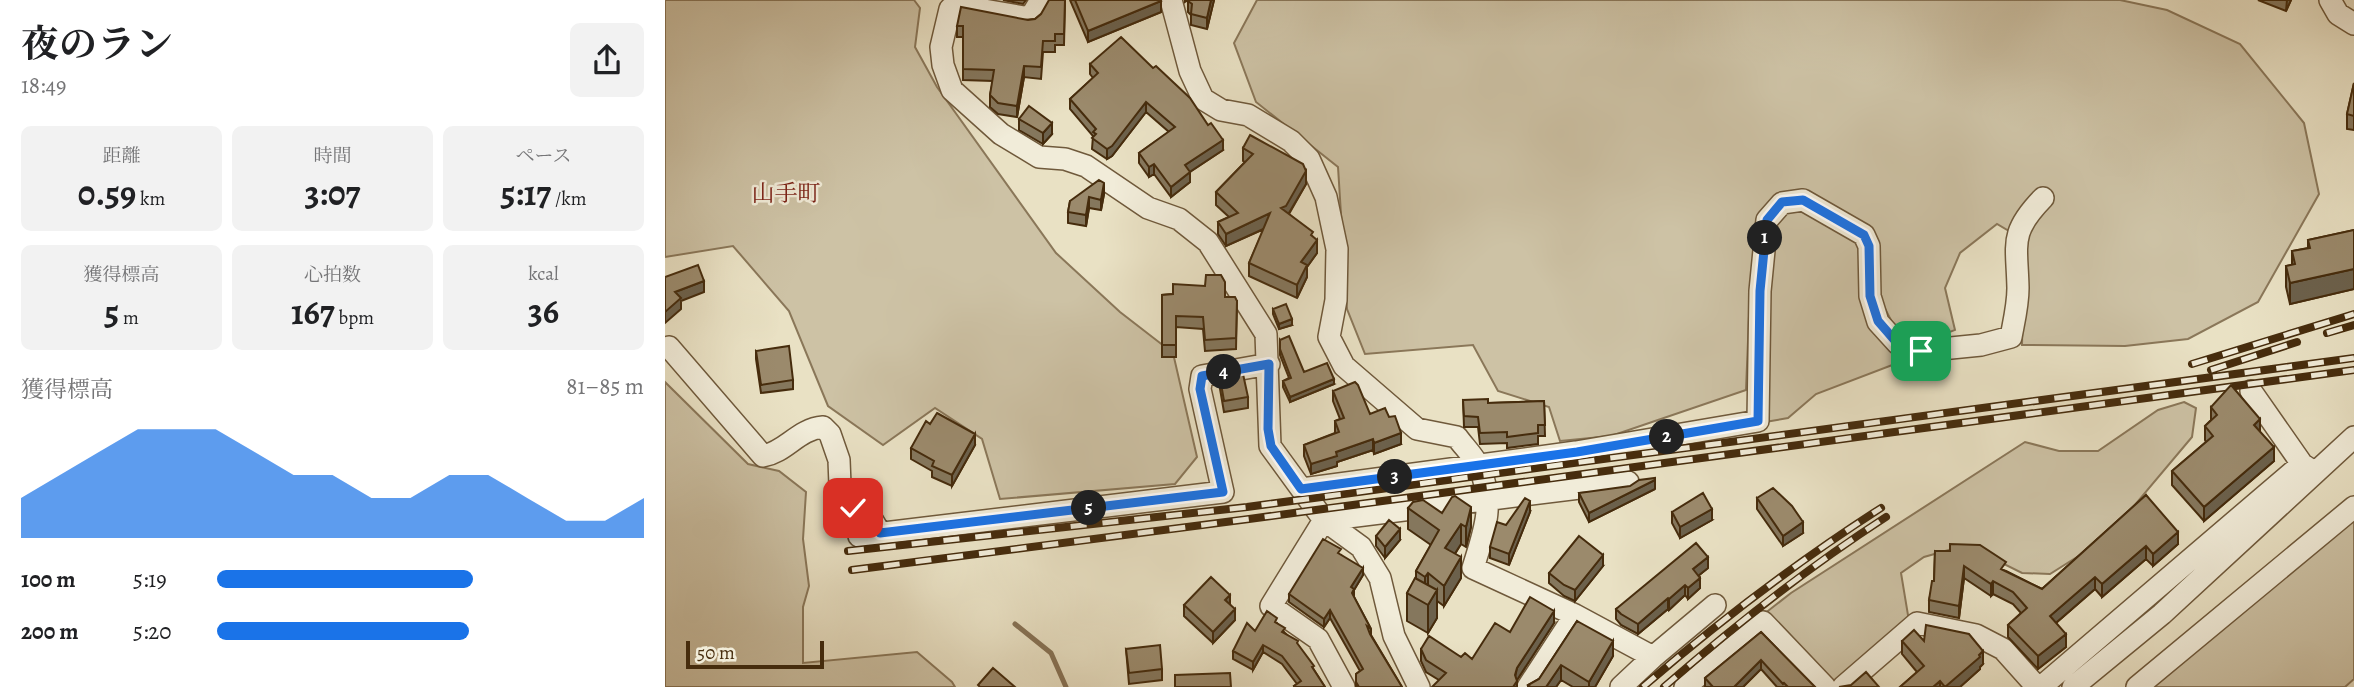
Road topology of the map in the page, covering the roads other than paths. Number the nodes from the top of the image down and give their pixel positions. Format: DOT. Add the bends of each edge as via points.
graph roads {
  1 [pos="1041,0"];
  2 [pos="1171,0"];
  3 [pos="2330,0"];
  4 [pos="960,1"];
  5 [pos="2354,24"];
  6 [pos="2043,198"];
  7 [pos="669,348"];
  8 [pos="1269,364"];
  9 [pos="2251,390"];
  10 [pos="2354,437"];
  11 [pos="1479,467"];
  12 [pos="2309,468"];
  13 [pos="1628,482"];
  14 [pos="1301,489"];
  15 [pos="1489,499"];
  16 [pos="2354,507"];
  17 [pos="1324,520"];
  18 [pos="1715,605"];
  19 [pos="1575,615"];
  20 [pos="1653,657"];
  21 [pos="1344,687"];
  22 [pos="1419,687"];
  23 [pos="1528,687"];
  24 [pos="1621,687"];
  25 [pos="1686,687"];
  26 [pos="1825,687"];
  27 [pos="1843,687"];
  28 [pos="2039,687"];
  29 [pos="2073,687"];
  30 [pos="2137,687"];
  1 -- 4 [label="street" via="1030,18 972,8"];
  2 -- 11 [label="street" via="1190,71 1203,99 1221,110 1248,115 1291,141 1309,159 1326,197 1337,249 1336,300 1329,337 1344,366 1417,429 1457,437"];
  3 -- 5 [label="street" via="2338,14"];
  4 -- 8 [label="street" via="950,9 941,47 952,90 1001,134 1038,157 1086,166 1148,208 1179,219 1209,243 1266,334"];
  6 -- 11 [label="street" via="2025,216 2018,235 2017,307 2011,337 1921,351 1898,344 1878,321 1870,296 1869,246 1864,235 1803,200 1782,202 1767,220 1760,291 1758,421"];
  7 -- 8 [label="street" via="762,456 811,428 823,427 839,460 841,485 853,508 873,520 869,534 1223,492 1200,389 1202,376"];
  8 -- 14 [label="street" via="1271,446"];
  9 -- 12 [label="street"];
  10 -- 12 [label="street"];
  11 -- 14 [label="street"];
  11 -- 15 [label="street"];
  12 -- 28 [label="street"];
  12 -- 29 [label="street" via="2162,614"];
  13 -- 15 [label="street"];
  14 -- 17 [label="street"];
  15 -- 17 [label="street"];
  15 -- 19 [label="street" via="1473,568"];
  16 -- 30 [label="street"];
  17 -- 21 [label="street" via="1271,606 1318,639"];
  17 -- 22 [label="street" via="1361,547 1380,578 1394,636"];
  18 -- 20 [label="street"];
  19 -- 20 [label="street"];
  19 -- 23 [label="street"];
  20 -- 24 [label="street"];
  25 -- 26 [label="street" via="1763,622"];
  27 -- 28 [label="street" via="1917,623 1976,635 2003,649"];
}
